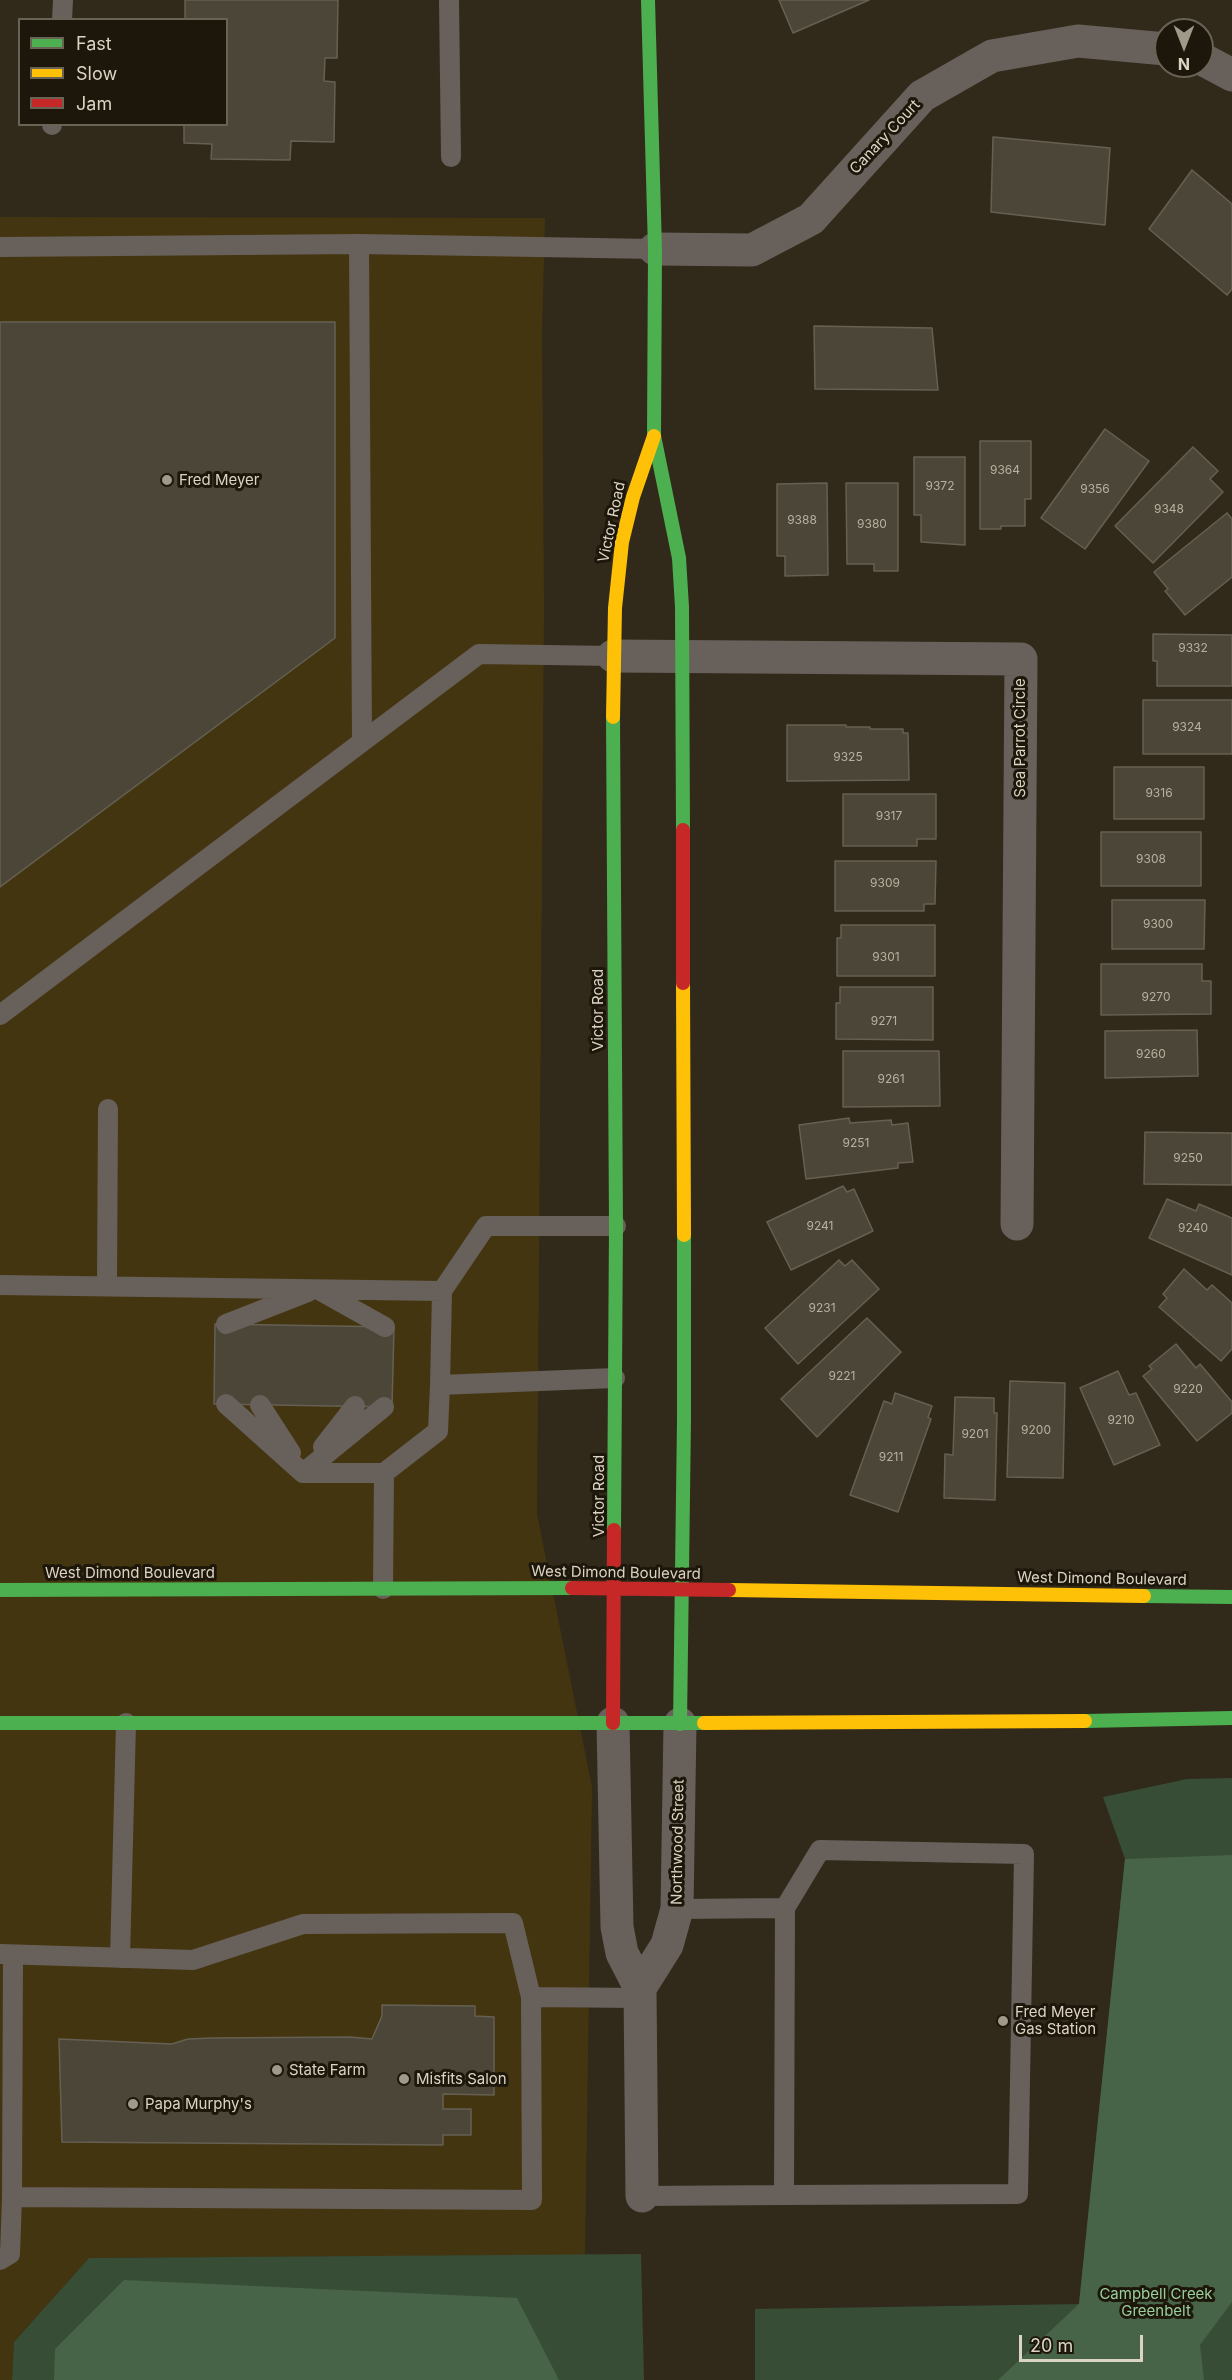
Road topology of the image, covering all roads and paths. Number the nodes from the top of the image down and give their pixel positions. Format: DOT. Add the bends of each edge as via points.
graph roads {
  1 [pos="63,0"];
  2 [pos="449,0"];
  3 [pos="648,0"];
  4 [pos="62,18"];
  5 [pos="1154,48"];
  6 [pos="1214,65"];
  7 [pos="1232,75"];
  8 [pos="451,157"];
  9 [pos="358,244"];
  10 [pos="0,247"];
  11 [pos="655,249"];
  12 [pos="654,436"];
  13 [pos="613,656"];
  14 [pos="682,657"];
  15 [pos="362,742"];
  16 [pos="0,1015"];
  17 [pos="108,1109"];
  18 [pos="1017,1224"];
  19 [pos="616,1226"];
  20 [pos="0,1285"];
  21 [pos="108,1285"];
  22 [pos="316,1289"];
  23 [pos="442,1291"];
  24 [pos="226,1324"];
  25 [pos="261,1325"];
  26 [pos="356,1327"];
  27 [pos="385,1328"];
  28 [pos="615,1378"];
  29 [pos="440,1385"];
  30 [pos="226,1404"];
  31 [pos="260,1405"];
  32 [pos="355,1406"];
  33 [pos="384,1407"];
  34 [pos="303,1473"];
  35 [pos="384,1473"];
  36 [pos="615,1588"];
  37 [pos="383,1589"];
  38 [pos="0,1590"];
  39 [pos="682,1590"];
  40 [pos="1232,1597"];
  41 [pos="1232,1718"];
  42 [pos="0,1723"];
  43 [pos="126,1723"];
  44 [pos="613,1723"];
  45 [pos="680,1724"];
  46 [pos="785,1908"];
  47 [pos="677,1909"];
  48 [pos="7,1955"];
  49 [pos="120,1958"];
  50 [pos="640,1993"];
  51 [pos="531,1997"];
  52 [pos="784,2195"];
  53 [pos="642,2196"];
  54 [pos="12,2197"];
  55 [pos="0,2260"];
  1 -- 4 [label="lane"];
  2 -- 8 [label="lane"];
  3 -- 11 [label="street, Victor Road"];
  5 -- 11 [label="street, Canary Court" via="1078,41 992,56 922,96 812,219 752,250"];
  6 -- 7 [label="street"];
  9 -- 10 [label="lane"];
  9 -- 11 [label="lane"];
  9 -- 15 [label="lane"];
  11 -- 12 [label="street, Victor Road"];
  12 -- 13 [label="street, Victor Road" via="622,542"];
  12 -- 14 [label="street, Victor Road" via="679,558"];
  13 -- 14 [label="street, Sea Parrot Circle"];
  13 -- 15 [label="lane" via="479,654"];
  13 -- 19 [label="street, Victor Road"];
  14 -- 18 [label="street, Sea Parrot Circle" via="1021,659"];
  14 -- 39 [label="street, Victor Road"];
  15 -- 16 [label="lane"];
  17 -- 21 [label="lane"];
  19 -- 23 [label="lane" via="486,1226"];
  19 -- 28 [label="street, Victor Road"];
  20 -- 21 [label="lane"];
  21 -- 22 [label="lane"];
  22 -- 23 [label="lane"];
  22 -- 24 [label="lane"];
  22 -- 25 [label="lane"];
  22 -- 26 [label="lane"];
  22 -- 27 [label="lane"];
  23 -- 29 [label="lane"];
  28 -- 29 [label="lane"];
  28 -- 36 [label="street, Victor Road"];
  29 -- 35 [label="lane" via="438,1431"];
  30 -- 34 [label="lane"];
  31 -- 34 [label="lane"];
  32 -- 34 [label="lane"];
  33 -- 34 [label="lane"];
  34 -- 35 [label="lane"];
  35 -- 37 [label="lane"];
  36 -- 37 [label="street, West Dimond Boulevard"];
  36 -- 39 [label="street, West Dimond Boulevard"];
  36 -- 44 [label="street, Victor Road"];
  37 -- 38 [label="street, West Dimond Boulevard"];
  39 -- 40 [label="street, West Dimond Boulevard"];
  39 -- 45 [label="street, Victor Road"];
  41 -- 45 [label="street"];
  42 -- 43 [label="street"];
  43 -- 44 [label="street"];
  43 -- 49 [label="lane"];
  44 -- 45 [label="street"];
  44 -- 50 [label="street" via="617,1927 622,1953"];
  45 -- 47 [label="street, Northwood Street"];
  46 -- 47 [label="lane"];
  46 -- 52 [label="lane"];
  46 -- 52 [label="lane" via="819,1850 1024,1854 1018,2194"];
  47 -- 50 [label="street, Northwood Street" via="667,1945"];
  48 -- 49 [label="lane"];
  48 -- 54 [label="lane"];
  49 -- 51 [label="lane" via="193,1960 303,1924 513,1923"];
  50 -- 51 [label="lane"];
  50 -- 53 [label="street"];
  51 -- 54 [label="lane" via="532,2200"];
  52 -- 53 [label="lane"];
  54 -- 55 [label="lane" via="10,2254"];
}
